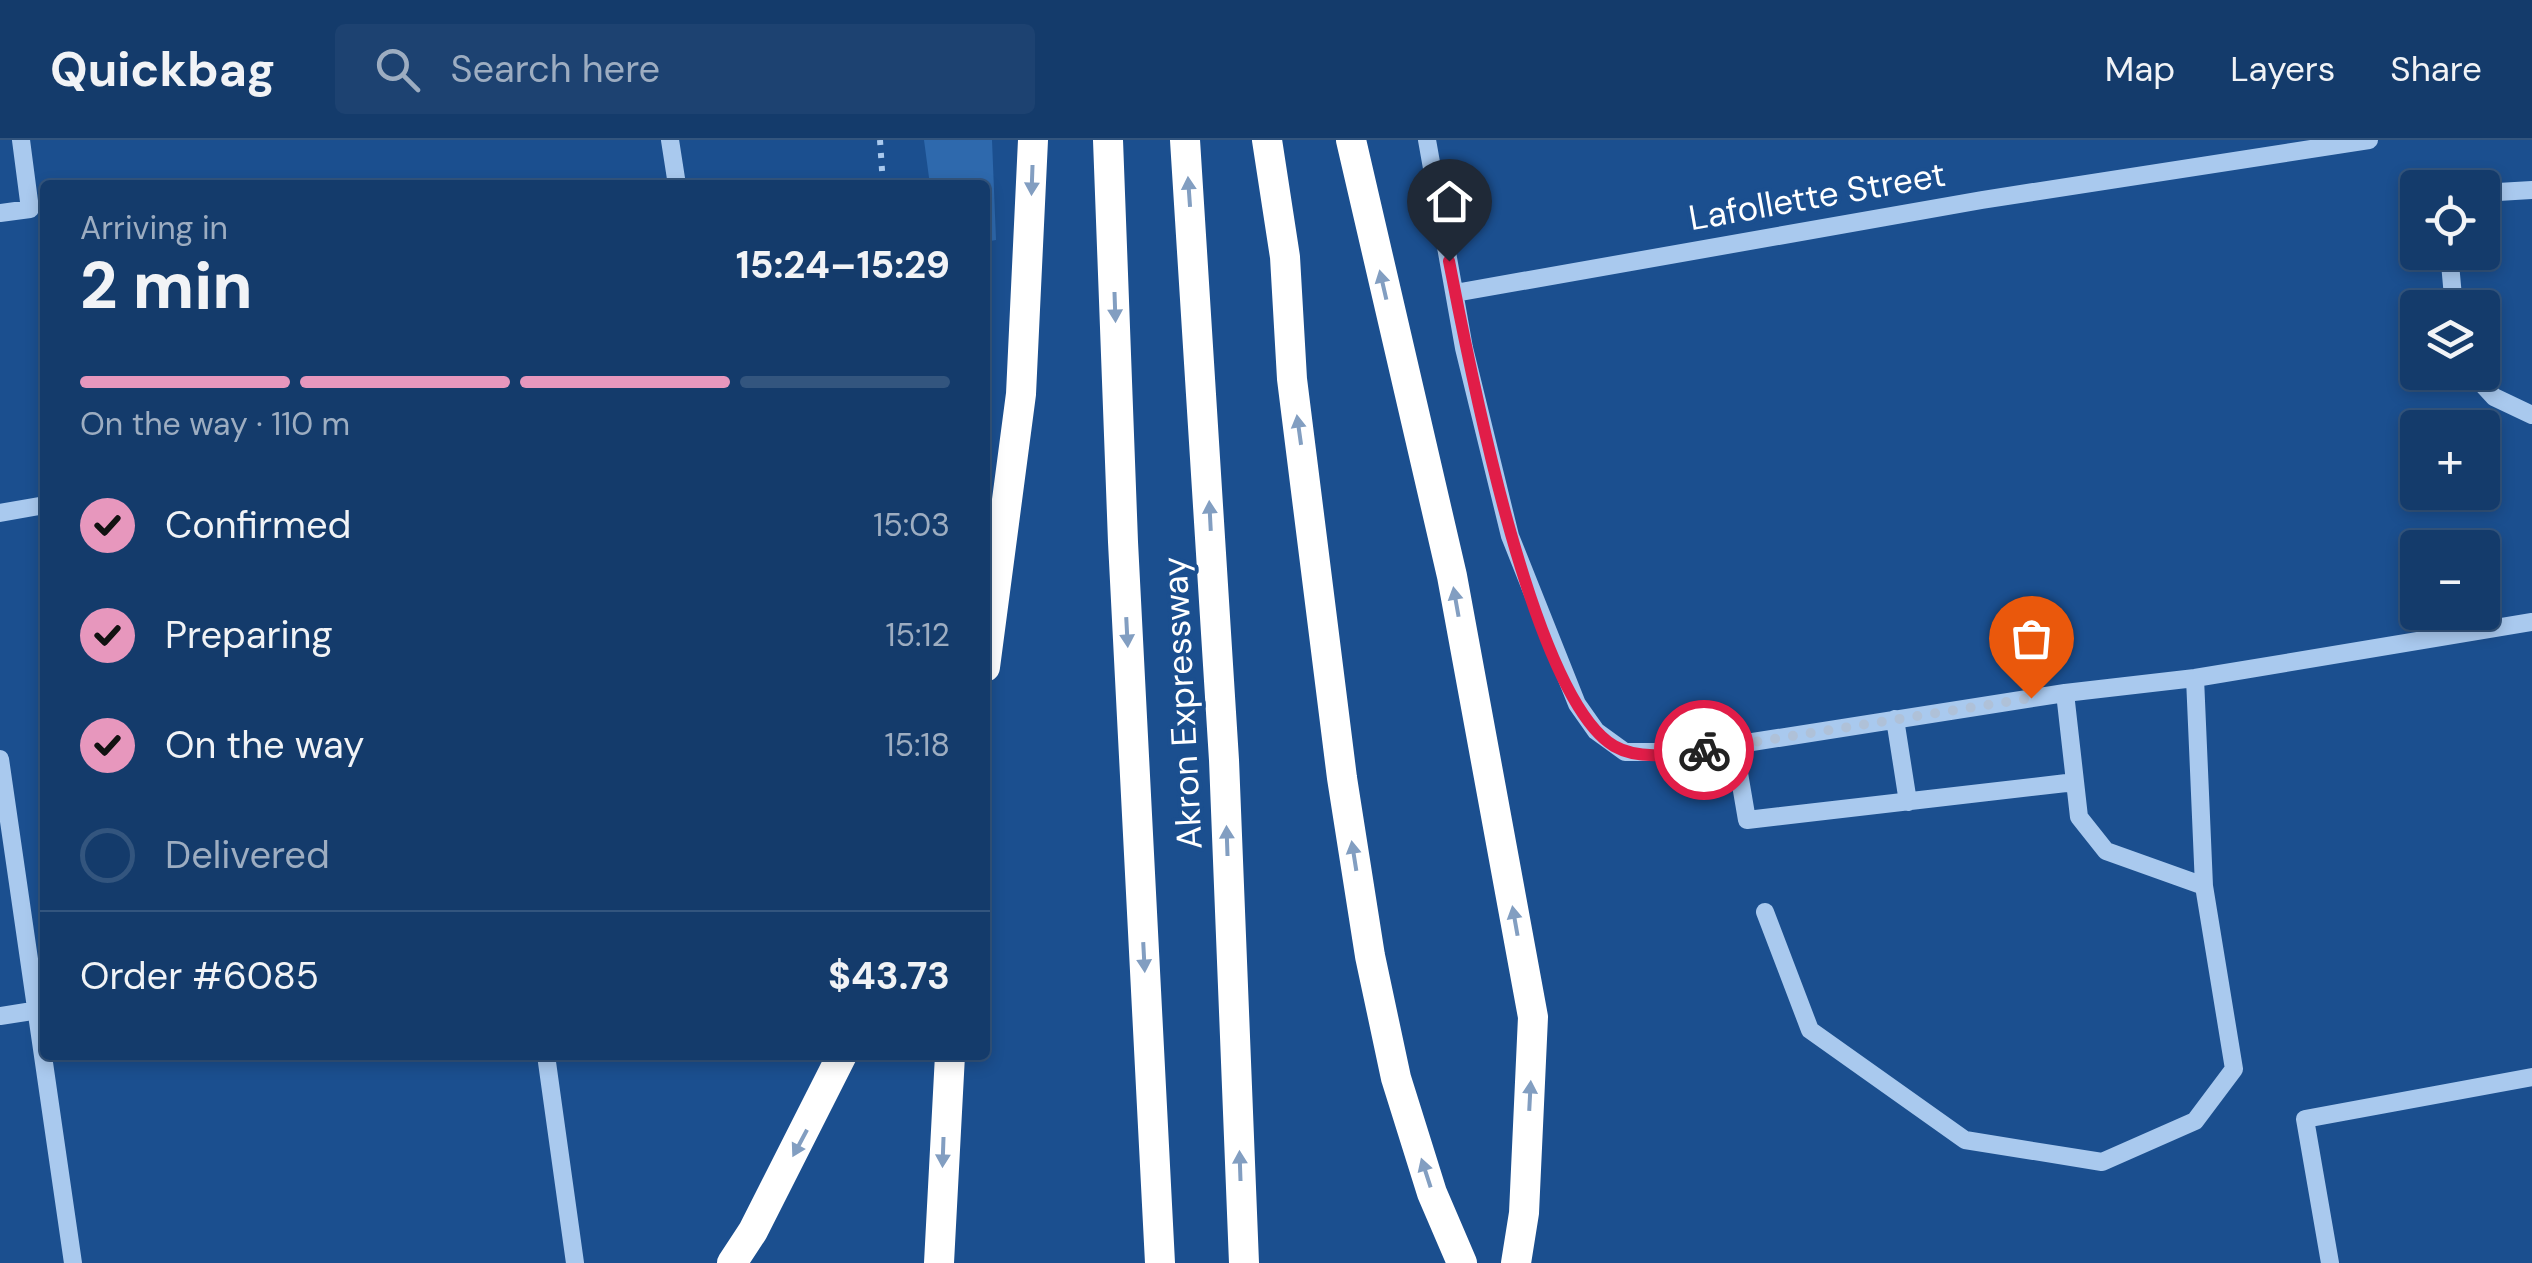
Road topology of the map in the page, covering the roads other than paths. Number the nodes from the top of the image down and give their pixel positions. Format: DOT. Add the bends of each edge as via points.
graph roads {
  1 [pos="22,140"];
  2 [pos="670,140"];
  3 [pos="1034,140"];
  4 [pos="1108,140"];
  5 [pos="1185,140"];
  6 [pos="1267,140"];
  7 [pos="1351,140"];
  8 [pos="1426,140"];
  9 [pos="2369,140"];
  10 [pos="2255,149"];
  11 [pos="676,180"];
  12 [pos="2532,190"];
  13 [pos="2500,192"];
  14 [pos="0,213"];
  15 [pos="1031,221"];
  16 [pos="1455,293"];
  17 [pos="2488,390"];
  18 [pos="2532,415"];
  19 [pos="40,506"];
  20 [pos="0,513"];
  21 [pos="990,525"];
  22 [pos="2532,622"];
  23 [pos="990,629"];
  24 [pos="2195,678"];
  25 [pos="2065,692"];
  26 [pos="1895,719"];
  27 [pos="1734,744"];
  28 [pos="0,758"];
  29 [pos="2075,782"];
  30 [pos="1908,802"];
  31 [pos="2204,886"];
  32 [pos="1765,912"];
  33 [pos="40,1010"];
  34 [pos="0,1016"];
  35 [pos="47,1060"];
  36 [pos="547,1060"];
  37 [pos="840,1060"];
  38 [pos="950,1060"];
  39 [pos="2532,1077"];
  40 [pos="73,1263"];
  41 [pos="574,1263"];
  42 [pos="732,1263"];
  43 [pos="940,1263"];
  44 [pos="1160,1263"];
  45 [pos="1244,1263"];
  46 [pos="1462,1263"];
  47 [pos="1516,1263"];
  48 [pos="2330,1263"];
  1 -- 14 [label="street" via="30,209"];
  2 -- 11 [label="street"];
  3 -- 15 [label="highway, one-way"];
  4 -- 44 [label="highway, Akron Expressway, one-way"];
  45 -- 5 [label="highway, Akron Expressway, one-way" via="1222,721"];
  46 -- 6 [label="highway, one-way" via="1396,1078 1370,956 1292,379 1285,257"];
  47 -- 7 [label="highway, one-way" via="1533,1017 1452,576"];
  8 -- 16 [label="street"];
  9 -- 10 [label="street, Lafollette Street"];
  10 -- 16 [label="street, Lafollette Street"];
  12 -- 13 [label="street"];
  15 -- 21 [label="highway"];
  15 -- 23 [label="highway" via="1021,394"];
  16 -- 27 [label="street" via="1510,536 1577,704 1596,731 1626,752 1656,756"];
  17 -- 18 [label="street"];
  19 -- 20 [label="street"];
  22 -- 24 [label="street"];
  24 -- 25 [label="street"];
  24 -- 31 [label="street"];
  25 -- 26 [label="street"];
  25 -- 29 [label="street"];
  26 -- 27 [label="street"];
  26 -- 30 [label="street"];
  27 -- 30 [label="street" via="1747,820"];
  28 -- 33 [label="street"];
  29 -- 30 [label="street"];
  29 -- 31 [label="street" via="2079,817 2106,851"];
  31 -- 32 [label="street" via="2234,1070 2195,1121 2102,1162 1966,1140 1810,1030"];
  33 -- 34 [label="street"];
  35 -- 40 [label="street"];
  36 -- 41 [label="street"];
  37 -- 42 [label="highway, one-way"];
  38 -- 43 [label="highway, one-way"];
  39 -- 48 [label="street" via="2305,1119"];
}
